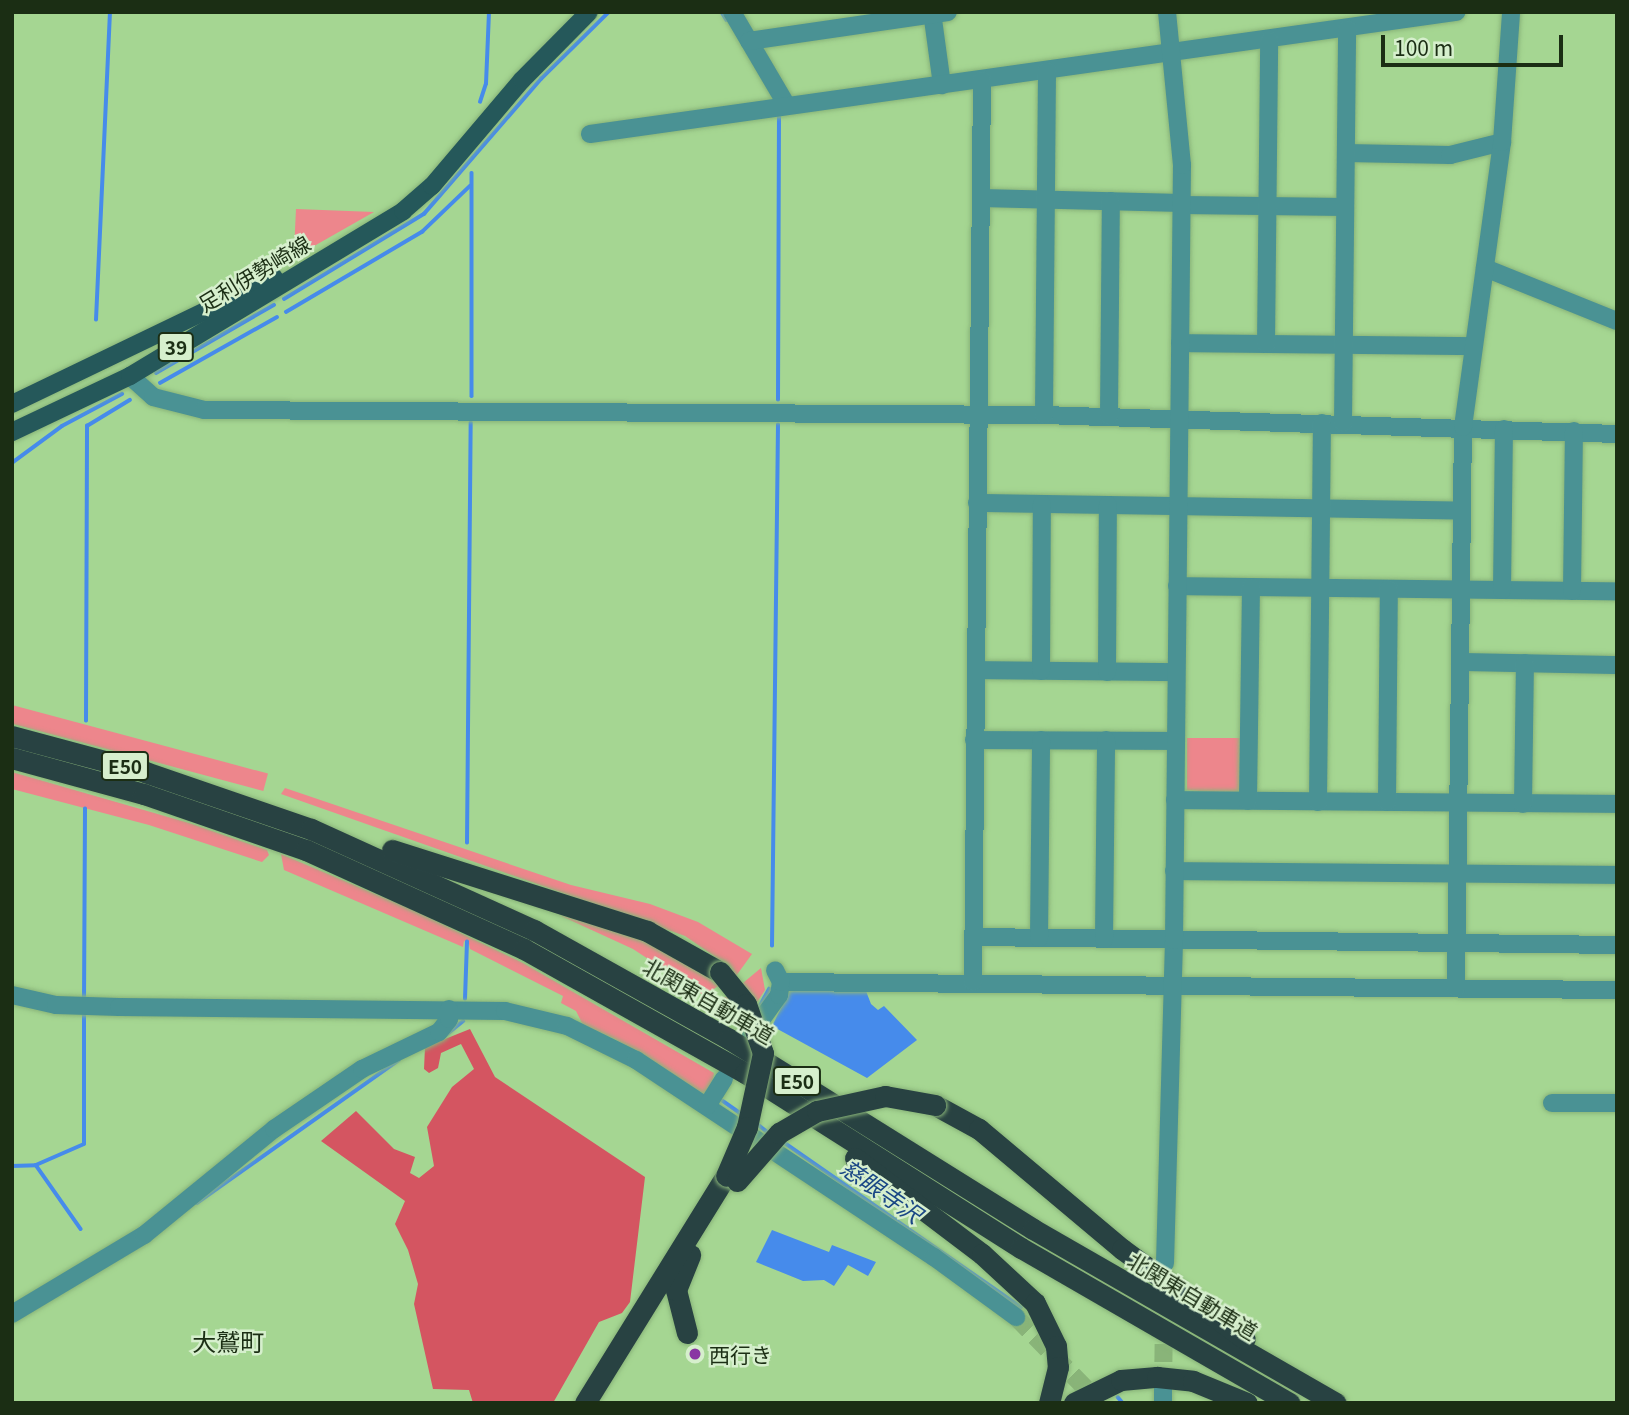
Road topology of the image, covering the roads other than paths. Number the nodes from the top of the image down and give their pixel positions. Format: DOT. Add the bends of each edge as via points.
graph roads {
  1 [pos="589,12"];
  2 [pos="732,12"];
  3 [pos="1167,12"];
  4 [pos="1456,12"];
  5 [pos="1511,12"];
  6 [pos="938,13"];
  7 [pos="1369,19"];
  8 [pos="1347,29"];
  9 [pos="749,41"];
  10 [pos="1269,41"];
  11 [pos="1172,54"];
  12 [pos="1047,71"];
  13 [pos="982,80"];
  14 [pos="942,85"];
  15 [pos="786,104"];
  16 [pos="590,134"];
  17 [pos="1502,142"];
  18 [pos="1346,153"];
  19 [pos="981,198"];
  20 [pos="1046,199"];
  21 [pos="1111,201"];
  22 [pos="1182,204"];
  23 [pos="1268,206"];
  24 [pos="1345,207"];
  25 [pos="334,251"];
  26 [pos="1485,268"];
  27 [pos="1617,321"];
  28 [pos="136,342"];
  29 [pos="1180,343"];
  30 [pos="1266,344"];
  31 [pos="1344,345"];
  32 [pos="1473,346"];
  33 [pos="130,376"];
  34 [pos="52,386"];
  35 [pos="12,404"];
  36 [pos="978,415"];
  37 [pos="1044,415"];
  38 [pos="1109,416"];
  39 [pos="1180,418"];
  40 [pos="1322,423"];
  41 [pos="1343,423"];
  42 [pos="1463,427"];
  43 [pos="1504,429"];
  44 [pos="1574,431"];
  45 [pos="12,432"];
  46 [pos="1617,434"];
  47 [pos="977,503"];
  48 [pos="1042,504"];
  49 [pos="1108,505"];
  50 [pos="1178,506"];
  51 [pos="1321,509"];
  52 [pos="1462,511"];
  53 [pos="1177,586"];
  54 [pos="1251,587"];
  55 [pos="1320,588"];
  56 [pos="1389,589"];
  57 [pos="1461,590"];
  58 [pos="1502,590"];
  59 [pos="1572,591"];
  60 [pos="1617,591"];
  61 [pos="1460,662"];
  62 [pos="1525,663"];
  63 [pos="1617,666"];
  64 [pos="977,670"];
  65 [pos="1041,671"];
  66 [pos="1107,672"];
  67 [pos="1176,672"];
  68 [pos="12,736"];
  69 [pos="974,740"];
  70 [pos="1041,740"];
  71 [pos="1106,740"];
  72 [pos="1176,741"];
  73 [pos="12,758"];
  74 [pos="1175,800"];
  75 [pos="1248,801"];
  76 [pos="236,802"];
  77 [pos="1318,802"];
  78 [pos="1387,802"];
  79 [pos="1458,803"];
  80 [pos="1523,803"];
  81 [pos="1617,804"];
  82 [pos="1174,871"];
  83 [pos="1458,873"];
  84 [pos="1617,875"];
  85 [pos="974,937"];
  86 [pos="1039,938"];
  87 [pos="1104,939"];
  88 [pos="1174,940"];
  89 [pos="1457,944"];
  90 [pos="1617,945"];
  91 [pos="973,982"];
  92 [pos="1172,985"];
  93 [pos="1456,988"];
  94 [pos="1617,990"];
  95 [pos="12,995"];
  96 [pos="449,1009"];
  97 [pos="751,1034"];
  98 [pos="745,1073"];
  99 [pos="724,1079"];
  100 [pos="1552,1103"];
  101 [pos="1617,1103"];
  102 [pos="707,1106"];
  103 [pos="731,1178"];
  104 [pos="1165,1263"];
  105 [pos="12,1314"];
  106 [pos="1016,1317"];
  107 [pos="687,1333"];
  108 [pos="585,1403"];
  109 [pos="1049,1403"];
  110 [pos="1074,1403"];
  111 [pos="1247,1403"];
  112 [pos="1289,1403"];
  113 [pos="1336,1403"];
  114 [pos="1345,1403"];
  1 -- 25 [label="main road, 足利伊勢崎線 / 39" via="522,80 432,186 403,211"];
  2 -- 9 [label="street"];
  3 -- 11 [label="street"];
  4 -- 7 [label="street"];
  5 -- 17 [label="street"];
  6 -- 9 [label="street"];
  6 -- 14 [label="street"];
  7 -- 8 [label="street"];
  8 -- 10 [label="street"];
  8 -- 18 [label="street"];
  9 -- 15 [label="street"];
  10 -- 11 [label="street"];
  10 -- 23 [label="street"];
  11 -- 12 [label="street"];
  11 -- 22 [label="street"];
  12 -- 13 [label="street"];
  12 -- 20 [label="street"];
  13 -- 14 [label="street"];
  13 -- 19 [label="street"];
  14 -- 15 [label="street"];
  15 -- 16 [label="street"];
  17 -- 18 [label="street" via="1450,155"];
  17 -- 26 [label="street"];
  18 -- 24 [label="street"];
  19 -- 20 [label="street"];
  19 -- 36 [label="street"];
  20 -- 21 [label="street"];
  20 -- 37 [label="street"];
  21 -- 22 [label="street"];
  21 -- 38 [label="street"];
  22 -- 23 [label="street"];
  22 -- 29 [label="street"];
  23 -- 24 [label="street"];
  23 -- 30 [label="street"];
  24 -- 31 [label="street"];
  25 -- 28 [label="main road, 足利伊勢崎線 / 39"];
  25 -- 33 [label="main road, 足利伊勢崎線 / 39"];
  26 -- 27 [label="street"];
  26 -- 32 [label="street"];
  28 -- 33 [label="main road"];
  28 -- 34 [label="main road, 足利伊勢崎線 / 39"];
  29 -- 30 [label="street"];
  29 -- 39 [label="street"];
  30 -- 31 [label="street"];
  31 -- 32 [label="street"];
  31 -- 41 [label="street"];
  32 -- 42 [label="street"];
  33 -- 34 [label="main road" via="107,366"];
  33 -- 36 [label="street" via="153,397 205,410"];
  33 -- 45 [label="main road, 足利伊勢崎線 / 39"];
  34 -- 35 [label="main road, 足利伊勢崎線 / 39"];
  36 -- 37 [label="street"];
  36 -- 47 [label="street"];
  37 -- 38 [label="street"];
  38 -- 39 [label="street"];
  39 -- 40 [label="street"];
  39 -- 50 [label="street"];
  40 -- 41 [label="street"];
  40 -- 51 [label="street"];
  41 -- 42 [label="street"];
  42 -- 43 [label="street"];
  42 -- 52 [label="street"];
  43 -- 44 [label="street"];
  43 -- 58 [label="street"];
  44 -- 46 [label="street"];
  44 -- 59 [label="street"];
  47 -- 48 [label="street"];
  47 -- 64 [label="street"];
  48 -- 49 [label="street"];
  48 -- 65 [label="street"];
  49 -- 50 [label="street"];
  49 -- 66 [label="street"];
  50 -- 51 [label="street"];
  50 -- 53 [label="street"];
  51 -- 52 [label="street"];
  51 -- 55 [label="street"];
  52 -- 57 [label="street"];
  53 -- 54 [label="street"];
  53 -- 67 [label="street"];
  54 -- 55 [label="street"];
  54 -- 75 [label="street"];
  55 -- 56 [label="street"];
  55 -- 77 [label="street"];
  56 -- 57 [label="street"];
  56 -- 78 [label="street"];
  57 -- 58 [label="street"];
  57 -- 61 [label="street"];
  58 -- 59 [label="street"];
  59 -- 60 [label="street"];
  61 -- 62 [label="street"];
  61 -- 79 [label="street"];
  62 -- 63 [label="street"];
  62 -- 80 [label="street"];
  64 -- 65 [label="street"];
  64 -- 69 [label="street"];
  65 -- 66 [label="street"];
  66 -- 67 [label="street"];
  67 -- 72 [label="street"];
  68 -- 76 [label="highway, 北関東自動車道 / E50"];
  69 -- 70 [label="street"];
  69 -- 85 [label="street"];
  70 -- 71 [label="street"];
  70 -- 86 [label="street"];
  71 -- 72 [label="street"];
  71 -- 87 [label="street"];
  72 -- 74 [label="street"];
  73 -- 98 [label="highway, E50" via="231,822 373,877 544,959"];
  74 -- 75 [label="street"];
  74 -- 82 [label="street"];
  75 -- 77 [label="street"];
  76 -- 103 [label="highway, bridge" via="647,931 720,972 746,1004 763,1053"];
  76 -- 113 [label="highway, 北関東自動車道 / E50" via="412,871 585,956 729,1039 1194,1325"];
  77 -- 78 [label="street"];
  78 -- 79 [label="street"];
  79 -- 80 [label="street"];
  79 -- 83 [label="street"];
  80 -- 81 [label="street"];
  82 -- 83 [label="street"];
  82 -- 88 [label="street"];
  83 -- 84 [label="street"];
  83 -- 89 [label="street"];
  85 -- 86 [label="street"];
  85 -- 91 [label="street"];
  86 -- 87 [label="street"];
  87 -- 88 [label="street"];
  88 -- 89 [label="street"];
  88 -- 92 [label="street"];
  89 -- 90 [label="street"];
  89 -- 93 [label="street"];
  91 -- 92 [label="street"];
  91 -- 97 [label="street" via="778,976 779,995"];
  92 -- 93 [label="street"];
  92 -- 104 [label="street"];
  93 -- 94 [label="street"];
  95 -- 96 [label="street" via="56,1005"];
  96 -- 102 [label="street" via="505,1011 567,1026 615,1047"];
  96 -- 105 [label="street" via="449,1019 439,1032 362,1069 274,1129 144,1235"];
  98 -- 109 [label="highway" via="787,1113 900,1190 1024,1291 1048,1323 1056,1346 1058,1367"];
  98 -- 112 [label="highway, E50" via="1021,1248"];
  99 -- 102 [label="street"];
  100 -- 101 [label="street"];
  102 -- 106 [label="street"];
  103 -- 107 [label="highway" via="678,1277 677,1303"];
  103 -- 108 [label="highway"];
  103 -- 114 [label="highway, bridge" via="779,1133 817,1111 885,1096 935,1105 979,1129 1189,1302 1305,1372"];
  110 -- 111 [label="highway" via="1121,1380 1157,1377 1193,1381"];
}
